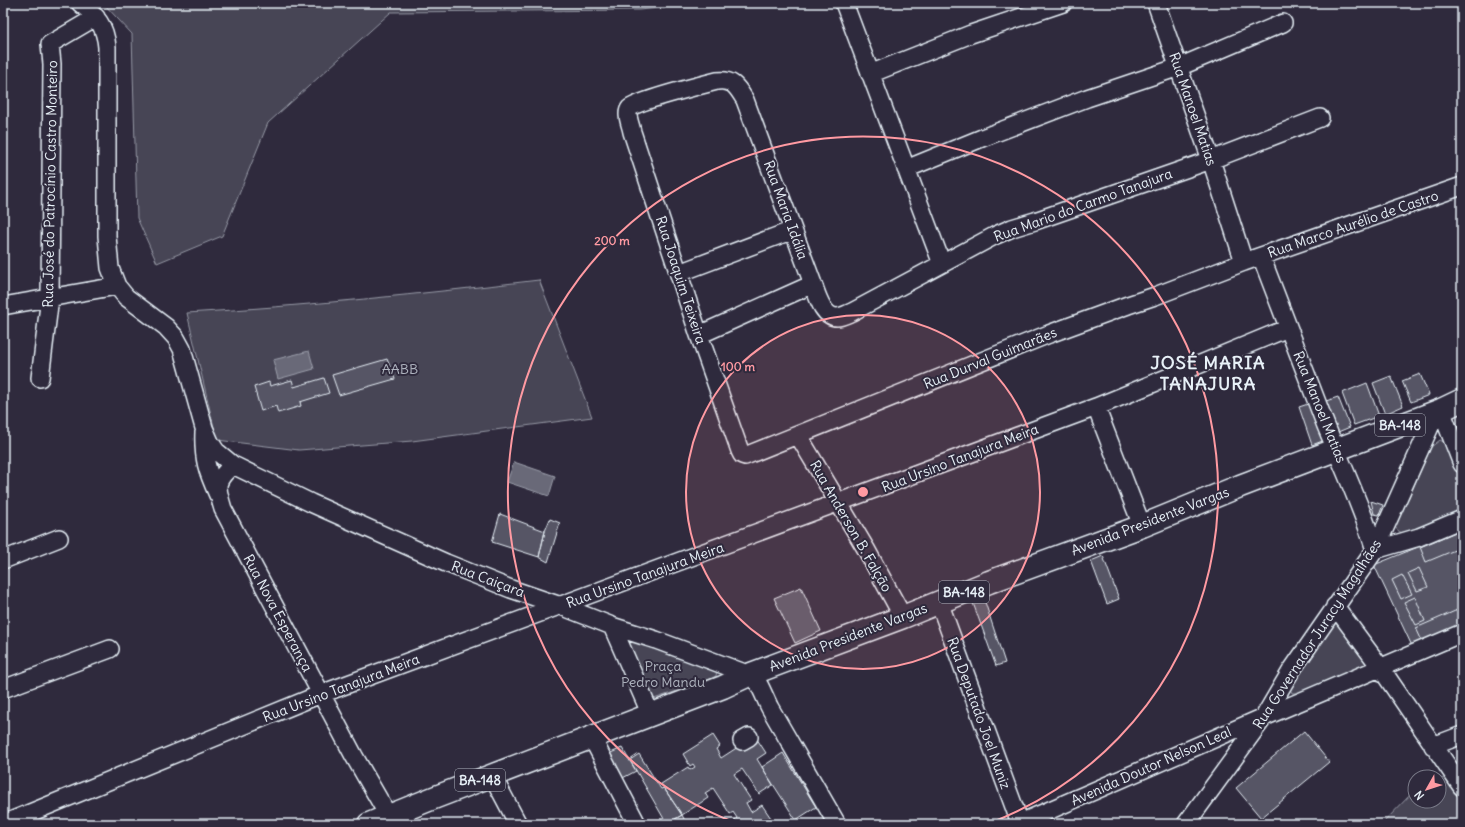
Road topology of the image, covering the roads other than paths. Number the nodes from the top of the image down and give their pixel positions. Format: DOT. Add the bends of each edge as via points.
graph roads {
  1 [pos="80,3"];
  2 [pos="844,3"];
  3 [pos="1063,3"];
  4 [pos="1156,3"];
  5 [pos="96,17"];
  6 [pos="1283,23"];
  7 [pos="1179,67"];
  8 [pos="870,74"];
  9 [pos="1320,118"];
  10 [pos="632,132"];
  11 [pos="1211,160"];
  12 [pos="906,169"];
  13 [pos="1462,186"];
  14 [pos="794,230"];
  15 [pos="1262,260"];
  16 [pos="1244,262"];
  17 [pos="942,264"];
  18 [pos="679,273"];
  19 [pos="813,284"];
  20 [pos="117,286"];
  21 [pos="50,297"];
  22 [pos="3,306"];
  23 [pos="832,316"];
  24 [pos="1288,328"];
  25 [pos="699,335"];
  26 [pos="40,378"];
  27 [pos="1462,400"];
  28 [pos="1096,407"];
  29 [pos="1439,410"];
  30 [pos="204,428"];
  31 [pos="798,434"];
  32 [pos="1337,449"];
  33 [pos="740,451"];
  34 [pos="1462,464"];
  35 [pos="233,465"];
  36 [pos="218,495"];
  37 [pos="839,503"];
  38 [pos="1462,519"];
  39 [pos="1142,526"];
  40 [pos="59,538"];
  41 [pos="1375,550"];
  42 [pos="3,560"];
  43 [pos="939,602"];
  44 [pos="562,606"];
  45 [pos="1335,606"];
  46 [pos="903,617"];
  47 [pos="612,626"];
  48 [pos="1462,633"];
  49 [pos="110,649"];
  50 [pos="1381,668"];
  51 [pos="751,674"];
  52 [pos="3,689"];
  53 [pos="321,694"];
  54 [pos="651,715"];
  55 [pos="1264,717"];
  56 [pos="1462,735"];
  57 [pos="592,738"];
  58 [pos="1433,746"];
  59 [pos="492,775"];
  60 [pos="1462,788"];
  61 [pos="384,821"];
  62 [pos="3,824"];
  63 [pos="518,824"];
  64 [pos="637,824"];
  65 [pos="837,824"];
  66 [pos="1019,824"];
  67 [pos="1186,824"];
  1 -- 5 [label="street"];
  2 -- 8 [label="street"];
  3 -- 8 [label="street" via="971,34"];
  4 -- 7 [label="street, Rua Manoel Matias"];
  5 -- 20 [label="street" via="104,29 107,47 107,249 110,268"];
  5 -- 21 [label="street, Rua José do Patrocínio Castro Monteiro" via="50,44"];
  6 -- 7 [label="street"];
  7 -- 11 [label="street, Rua Manoel Matias"];
  7 -- 12 [label="street" via="982,138"];
  8 -- 12 [label="street"];
  9 -- 11 [label="street, Rua Mario do Carmo Tanajura"];
  10 -- 14 [label="street, Rua Maria Idália" via="628,114 634,105 710,83 726,80 733,83 745,100"];
  10 -- 18 [label="street, Rua Joaquim Teixeira"];
  11 -- 16 [label="street, Rua Manoel Matias"];
  11 -- 17 [label="street, Rua Mario do Carmo Tanajura" via="1012,228"];
  12 -- 17 [label="street"];
  13 -- 15 [label="street, Rua Marco Aurélio de Castro"];
  14 -- 18 [label="street"];
  14 -- 19 [label="street, Rua Maria Idália"];
  15 -- 16 [label="street, Rua Marco Aurélio de Castro"];
  15 -- 24 [label="street, Rua Manoel Matias"];
  16 -- 31 [label="street, Rua Durval Guimarães" via="1049,334"];
  17 -- 23 [label="street, Rua Mario do Carmo Tanajura" via="852,312"];
  18 -- 25 [label="street, Rua Joaquim Teixeira"];
  19 -- 23 [label="street, Rua Maria Idália" via="823,307"];
  19 -- 25 [label="street"];
  20 -- 21 [label="street"];
  20 -- 30 [label="street" via="132,303 166,327 176,338 182,349"];
  21 -- 22 [label="street"];
  21 -- 26 [label="street, Rua José do Patrocínio Castro Monteiro"];
  24 -- 28 [label="street, Rua Ursino Tanajura Meira"];
  24 -- 32 [label="street, Rua Manoel Matias"];
  25 -- 33 [label="street, Rua Joaquim Teixeira"];
  27 -- 29 [label="main road, Avenida Presidente Vargas / BA-148"];
  28 -- 37 [label="street, Rua Ursino Tanajura Meira"];
  28 -- 39 [label="street"];
  29 -- 32 [label="main road, Avenida Presidente Vargas / BA-148"];
  29 -- 34 [label="street"];
  29 -- 41 [label="street, Rua Governador Juracy Magalhães"];
  30 -- 35 [label="street, Rua Caiçara" via="216,451"];
  30 -- 36 [label="street, Rua Nova Esperança" via="206,466"];
  31 -- 33 [label="street, Rua Durval Guimarães" via="745,456"];
  31 -- 37 [label="street, Rua Anderson B. Falção"];
  32 -- 39 [label="main road, Avenida Presidente Vargas / BA-148"];
  32 -- 41 [label="street, Rua Manoel Matias"];
  35 -- 36 [label="street" via="217,484"];
  35 -- 44 [label="street, Rua Caiçara" via="446,563"];
  36 -- 53 [label="street, Rua Nova Esperança"];
  37 -- 44 [label="street, Rua Ursino Tanajura Meira"];
  37 -- 46 [label="street, Rua Anderson B. Falção"];
  38 -- 41 [label="street" via="1419,537"];
  39 -- 43 [label="main road, Avenida Presidente Vargas / BA-148"];
  40 -- 42 [label="street"];
  41 -- 45 [label="street, Rua Governador Juracy Magalhães"];
  43 -- 46 [label="main road, Avenida Presidente Vargas / BA-148"];
  43 -- 66 [label="street, Rua Deputado Joel Muniz"];
  44 -- 47 [label="street, Rua Caiçara"];
  44 -- 53 [label="street, Rua Ursino Tanajura Meira"];
  45 -- 50 [label="street"];
  45 -- 55 [label="street, Rua Governador Juracy Magalhães" via="1291,671"];
  46 -- 51 [label="main road, Avenida Presidente Vargas / BA-148"];
  47 -- 51 [label="street, Rua Caiçara"];
  47 -- 54 [label="street"];
  48 -- 50 [label="street, Avenida Doutor Nelson Leal"];
  49 -- 52 [label="street"];
  50 -- 55 [label="street, Avenida Doutor Nelson Leal"];
  50 -- 58 [label="street"];
  51 -- 54 [label="main road, Avenida Presidente Vargas / BA-148"];
  51 -- 65 [label="street" via="759,683 762,694"];
  53 -- 61 [label="street, Rua Nova Esperança" via="364,774"];
  53 -- 62 [label="street, Rua Ursino Tanajura Meira"];
  54 -- 57 [label="main road, Avenida Presidente Vargas / BA-148"];
  55 -- 66 [label="street, Avenida Doutor Nelson Leal"];
  55 -- 67 [label="street, Rua Governador Juracy Magalhães"];
  56 -- 58 [label="street"];
  57 -- 59 [label="main road, Avenida Presidente Vargas / BA-148"];
  57 -- 64 [label="street"];
  58 -- 60 [label="street"];
  59 -- 61 [label="main road, Avenida Presidente Vargas / BA-148"];
  59 -- 63 [label="street"];
}
